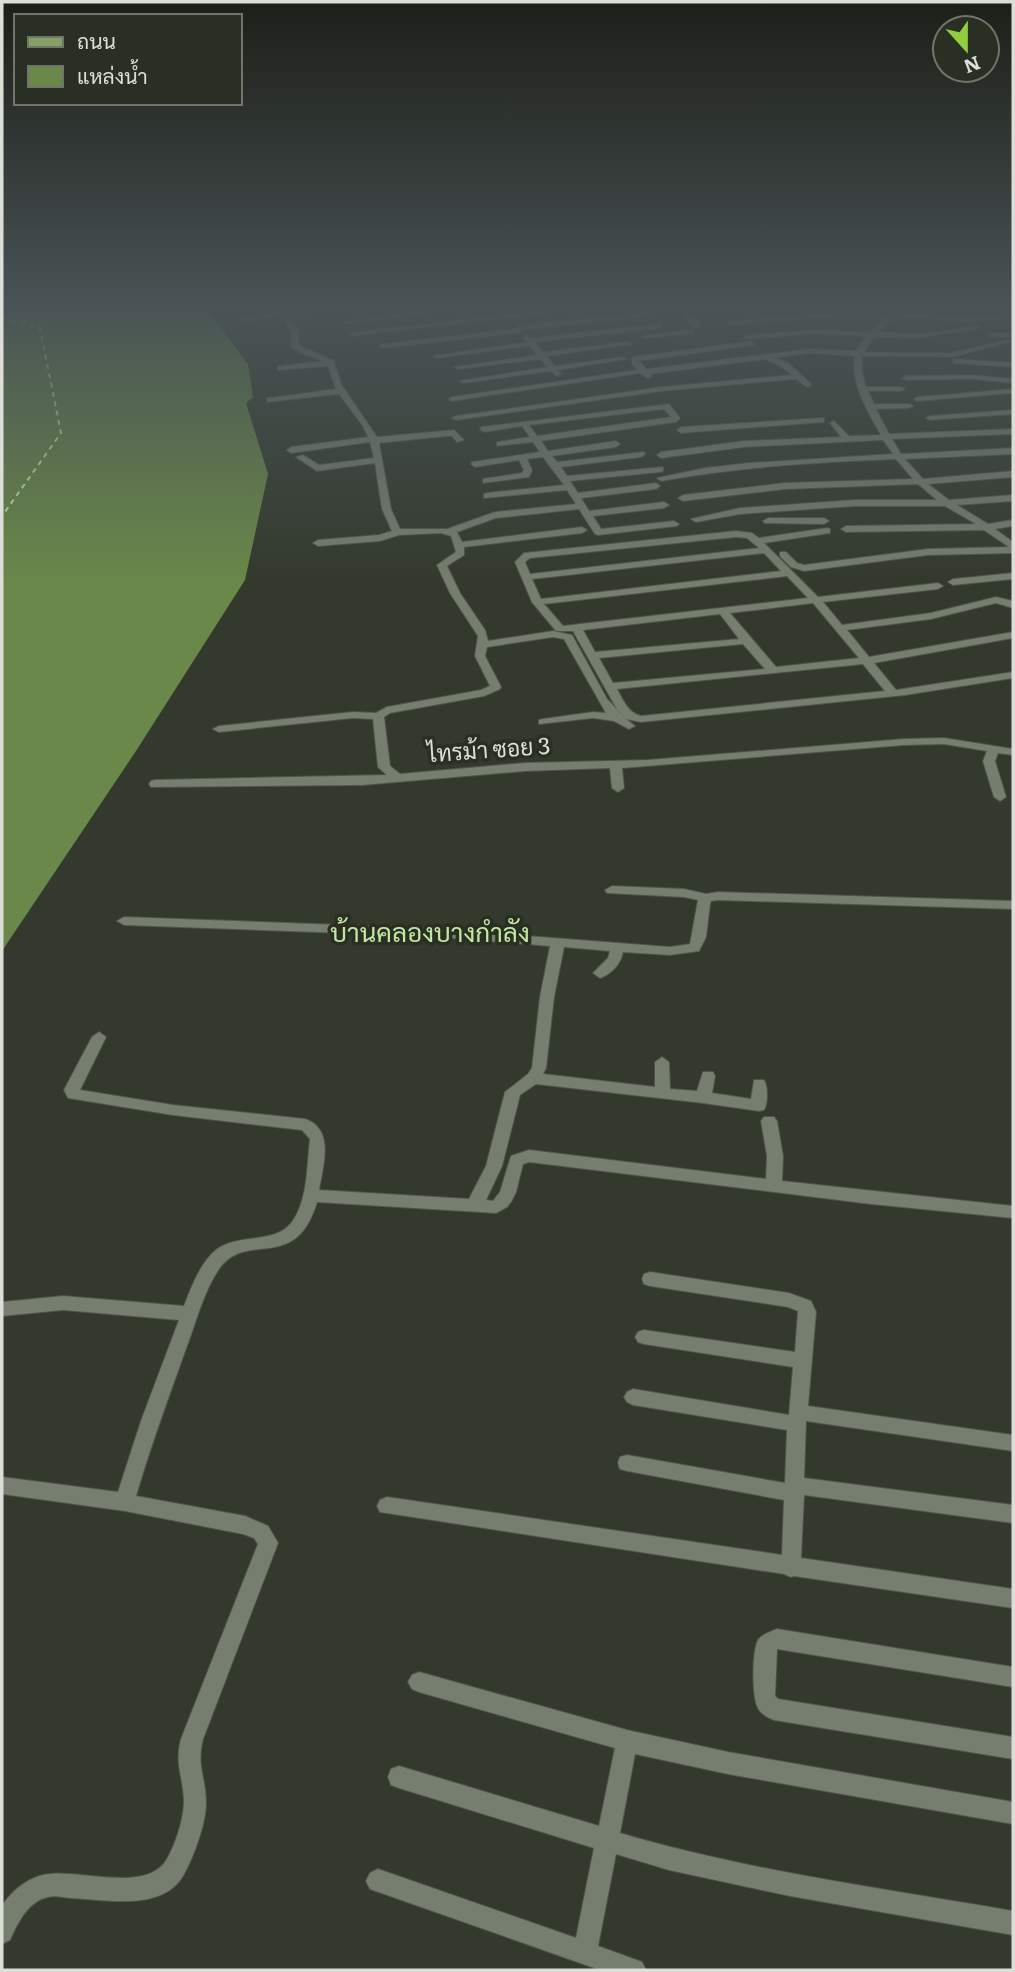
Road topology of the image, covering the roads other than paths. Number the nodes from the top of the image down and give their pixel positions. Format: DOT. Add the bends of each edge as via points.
graph roads {
  1 [pos="349,400"];
  2 [pos="584,400"];
  3 [pos="868,400"];
  4 [pos="993,400"];
  5 [pos="909,406"];
  6 [pos="871,407"];
  7 [pos="1010,412"];
  8 [pos="456,418"];
  9 [pos="930,418"];
  10 [pos="821,420"];
  11 [pos="524,423"];
  12 [pos="834,423"];
  13 [pos="751,425"];
  14 [pos="484,429"];
  15 [pos="681,430"];
  16 [pos="1013,431"];
  17 [pos="885,437"];
  18 [pos="535,438"];
  19 [pos="846,438"];
  20 [pos="375,440"];
  21 [pos="460,440"];
  22 [pos="766,443"];
  23 [pos="500,444"];
  24 [pos="616,444"];
  25 [pos="291,450"];
  26 [pos="1013,451"];
  27 [pos="546,454"];
  28 [pos="641,454"];
  29 [pos="662,455"];
  30 [pos="300,457"];
  31 [pos="898,457"];
  32 [pos="522,458"];
  33 [pos="600,459"];
  34 [pos="379,460"];
  35 [pos="780,463"];
  36 [pos="475,464"];
  37 [pos="554,465"];
  38 [pos="613,474"];
  39 [pos="1013,474"];
  40 [pos="659,478"];
  41 [pos="919,480"];
  42 [pos="486,481"];
  43 [pos="794,485"];
  44 [pos="570,487"];
  45 [pos="517,493"];
  46 [pos="487,496"];
  47 [pos="683,498"];
  48 [pos="1013,498"];
  49 [pos="948,503"];
  50 [pos="664,505"];
  51 [pos="810,508"];
  52 [pos="585,510"];
  53 [pos="530,511"];
  54 [pos="696,519"];
  55 [pos="768,521"];
  56 [pos="1013,523"];
  57 [pos="674,524"];
  58 [pos="989,527"];
  59 [pos="846,529"];
  60 [pos="395,530"];
  61 [pos="582,530"];
  62 [pos="361,531"];
  63 [pos="450,531"];
  64 [pos="757,541"];
  65 [pos="318,543"];
  66 [pos="459,545"];
  67 [pos="1013,548"];
  68 [pos="766,550"];
  69 [pos="783,555"];
  70 [pos="923,558"];
  71 [pos="790,574"];
  72 [pos="1013,576"];
  73 [pos="526,577"];
  74 [pos="953,582"];
  75 [pos="938,586"];
  76 [pos="816,600"];
  77 [pos="537,602"];
  78 [pos="1013,605"];
  79 [pos="723,611"];
  80 [pos="576,627"];
  81 [pos="840,628"];
  82 [pos="1013,635"];
  83 [pos="746,641"];
  84 [pos="480,645"];
  85 [pos="592,655"];
  86 [pos="866,660"];
  87 [pos="772,670"];
  88 [pos="1013,675"];
  89 [pos="611,686"];
  90 [pos="1013,686"];
  91 [pos="893,693"];
  92 [pos="377,716"];
  93 [pos="617,718"];
  94 [pos="543,722"];
  95 [pos="219,729"];
  96 [pos="994,748"];
  97 [pos="1013,752"];
  98 [pos="616,765"];
  99 [pos="398,778"];
  100 [pos="155,784"];
  101 [pos="618,788"];
  102 [pos="1000,797"];
  103 [pos="612,890"];
  104 [pos="706,898"];
  105 [pos="1013,905"];
  106 [pos="124,921"];
  107 [pos="558,942"];
  108 [pos="617,947"];
  109 [pos="600,973"];
  110 [pos="99,1037"];
  111 [pos="662,1062"];
  112 [pos="708,1076"];
  113 [pos="533,1078"];
  114 [pos="759,1084"];
  115 [pos="663,1092"];
  116 [pos="704,1096"];
  117 [pos="769,1121"];
  118 [pos="774,1184"];
  119 [pos="310,1195"];
  120 [pos="473,1206"];
  121 [pos="1013,1212"];
  122 [pos="650,1279"];
  123 [pos="2,1308"];
  124 [pos="190,1314"];
  125 [pos="644,1337"];
  126 [pos="802,1362"];
  127 [pos="633,1397"];
  128 [pos="797,1418"];
  129 [pos="1013,1443"];
  130 [pos="627,1463"];
  131 [pos="2,1486"];
  132 [pos="794,1489"];
  133 [pos="124,1503"];
  134 [pos="387,1506"];
  135 [pos="1013,1514"];
  136 [pos="791,1568"];
  137 [pos="1013,1599"];
  138 [pos="1013,1678"];
  139 [pos="419,1682"];
  140 [pos="627,1741"];
  141 [pos="1013,1748"];
  142 [pos="399,1777"];
  143 [pos="1013,1812"];
  144 [pos="607,1841"];
  145 [pos="377,1881"];
  146 [pos="1013,1923"];
  147 [pos="2,1931"];
  148 [pos="585,1952"];
  149 [pos="634,1970"];
  1 -- 20 [label="street"];
  2 -- 8 [label="street"];
  3 -- 6 [label="street"];
  4 -- 7 [label="street"];
  5 -- 6 [label="street"];
  6 -- 17 [label="street"];
  7 -- 9 [label="street"];
  10 -- 13 [label="street"];
  11 -- 14 [label="street"];
  11 -- 18 [label="street"];
  11 -- 18 [label="street" via="659,405 666,405 676,418"];
  12 -- 19 [label="street"];
  13 -- 15 [label="street"];
  13 -- 22 [label="street"];
  16 -- 17 [label="street"];
  17 -- 19 [label="street"];
  17 -- 31 [label="street"];
  18 -- 23 [label="street"];
  18 -- 27 [label="street"];
  19 -- 22 [label="street"];
  20 -- 21 [label="street" via="454,433"];
  20 -- 25 [label="street"];
  20 -- 34 [label="street"];
  22 -- 29 [label="street"];
  22 -- 35 [label="street"];
  24 -- 27 [label="street"];
  26 -- 31 [label="street"];
  27 -- 32 [label="street"];
  27 -- 37 [label="street"];
  28 -- 33 [label="street"];
  30 -- 34 [label="street" via="317,468"];
  31 -- 35 [label="street"];
  31 -- 41 [label="street"];
  32 -- 36 [label="street"];
  32 -- 42 [label="street" via="526,475"];
  33 -- 37 [label="street"];
  33 -- 38 [label="street"];
  34 -- 60 [label="street"];
  35 -- 40 [label="street"];
  35 -- 43 [label="street"];
  37 -- 44 [label="street"];
  38 -- 40 [label="street"];
  38 -- 44 [label="street"];
  39 -- 41 [label="street"];
  40 -- 44 [label="street"];
  41 -- 43 [label="street"];
  41 -- 49 [label="street"];
  43 -- 47 [label="street"];
  43 -- 51 [label="street"];
  44 -- 45 [label="street"];
  44 -- 52 [label="street"];
  45 -- 46 [label="street"];
  45 -- 53 [label="street"];
  48 -- 49 [label="street"];
  49 -- 51 [label="street"];
  49 -- 58 [label="street"];
  50 -- 52 [label="street"];
  51 -- 54 [label="street" via="740,511"];
  52 -- 53 [label="street"];
  52 -- 57 [label="street" via="598,532"];
  53 -- 63 [label="street" via="482,518"];
  55 -- 64 [label="street" via="809,521 823,528"];
  56 -- 58 [label="street"];
  58 -- 59 [label="street"];
  58 -- 67 [label="street"];
  60 -- 62 [label="street"];
  60 -- 63 [label="street"];
  60 -- 65 [label="street" via="380,538"];
  61 -- 66 [label="street"];
  63 -- 66 [label="street"];
  64 -- 68 [label="street"];
  64 -- 73 [label="street" via="745,534 527,555 520,562"];
  66 -- 84 [label="street" via="461,553 442,565 480,631"];
  67 -- 69 [label="street" via="928,552 804,568"];
  68 -- 71 [label="street"];
  68 -- 73 [label="street"];
  70 -- 71 [label="street"];
  71 -- 76 [label="street"];
  71 -- 77 [label="street"];
  72 -- 74 [label="street"];
  73 -- 77 [label="street"];
  75 -- 76 [label="street"];
  76 -- 79 [label="street"];
  76 -- 81 [label="street"];
  77 -- 80 [label="street" via="560,629"];
  78 -- 81 [label="street" via="996,600 931,616"];
  79 -- 80 [label="street"];
  79 -- 83 [label="street"];
  80 -- 85 [label="street"];
  81 -- 86 [label="street"];
  82 -- 86 [label="street"];
  83 -- 85 [label="street"];
  83 -- 87 [label="street"];
  84 -- 92 [label="street" via="481,661 495,683 493,689 387,710"];
  84 -- 93 [label="street" via="553,634 568,637"];
  85 -- 89 [label="street"];
  86 -- 87 [label="street"];
  86 -- 91 [label="street"];
  87 -- 89 [label="street"];
  88 -- 91 [label="street"];
  89 -- 91 [label="street" via="631,717 652,719"];
  90 -- 93 [label="street" via="662,724 628,726"];
  92 -- 95 [label="street"];
  92 -- 99 [label="street, ไทรม้า ซอย 3" via="384,767"];
  93 -- 94 [label="street" via="593,715"];
  96 -- 97 [label="street, ไทรม้า ซอย 3"];
  96 -- 98 [label="street, ไทรม้า ซอย 3" via="944,741 904,742"];
  96 -- 102 [label="street" via="989,761"];
  98 -- 99 [label="street, ไทรม้า ซอย 3"];
  98 -- 101 [label="street"];
  99 -- 100 [label="street"];
  103 -- 104 [label="street"];
  104 -- 105 [label="street"];
  104 -- 108 [label="street" via="694,948"];
  106 -- 107 [label="street" via="426,932"];
  107 -- 108 [label="street"];
  107 -- 113 [label="street" via="539,1068"];
  108 -- 109 [label="street" via="615,960"];
  110 -- 119 [label="street" via="73,1094 305,1125 318,1139"];
  111 -- 115 [label="street"];
  112 -- 116 [label="street"];
  113 -- 115 [label="street"];
  113 -- 120 [label="street" via="513,1092 499,1157"];
  114 -- 116 [label="street" via="759,1106"];
  115 -- 116 [label="street"];
  117 -- 118 [label="street"];
  118 -- 120 [label="street" via="529,1156 517,1160 504,1203"];
  118 -- 121 [label="street"];
  119 -- 120 [label="street"];
  119 -- 124 [label="street" via="302,1221 287,1237 239,1246 221,1256"];
  122 -- 126 [label="street" via="801,1304 807,1312"];
  123 -- 124 [label="street" via="63,1303"];
  124 -- 133 [label="street"];
  125 -- 126 [label="street"];
  126 -- 128 [label="street"];
  127 -- 128 [label="street"];
  128 -- 129 [label="street"];
  128 -- 132 [label="street"];
  130 -- 132 [label="street"];
  131 -- 133 [label="street"];
  132 -- 135 [label="street"];
  132 -- 136 [label="street"];
  133 -- 147 [label="street" via="245,1525 261,1532 268,1543 192,1739 188,1755 195,1801 188,1839 175,1868 155,1886 48,1885 13,1906"];
  134 -- 136 [label="street" via="595,1534"];
  136 -- 137 [label="street"];
  138 -- 141 [label="street" via="777,1639 766,1647 764,1696 774,1709"];
  139 -- 140 [label="street"];
  140 -- 143 [label="street"];
  140 -- 144 [label="street"];
  142 -- 144 [label="street"];
  144 -- 146 [label="street" via="790,1884"];
  144 -- 148 [label="street"];
  145 -- 148 [label="street"];
  148 -- 149 [label="street"];
}
